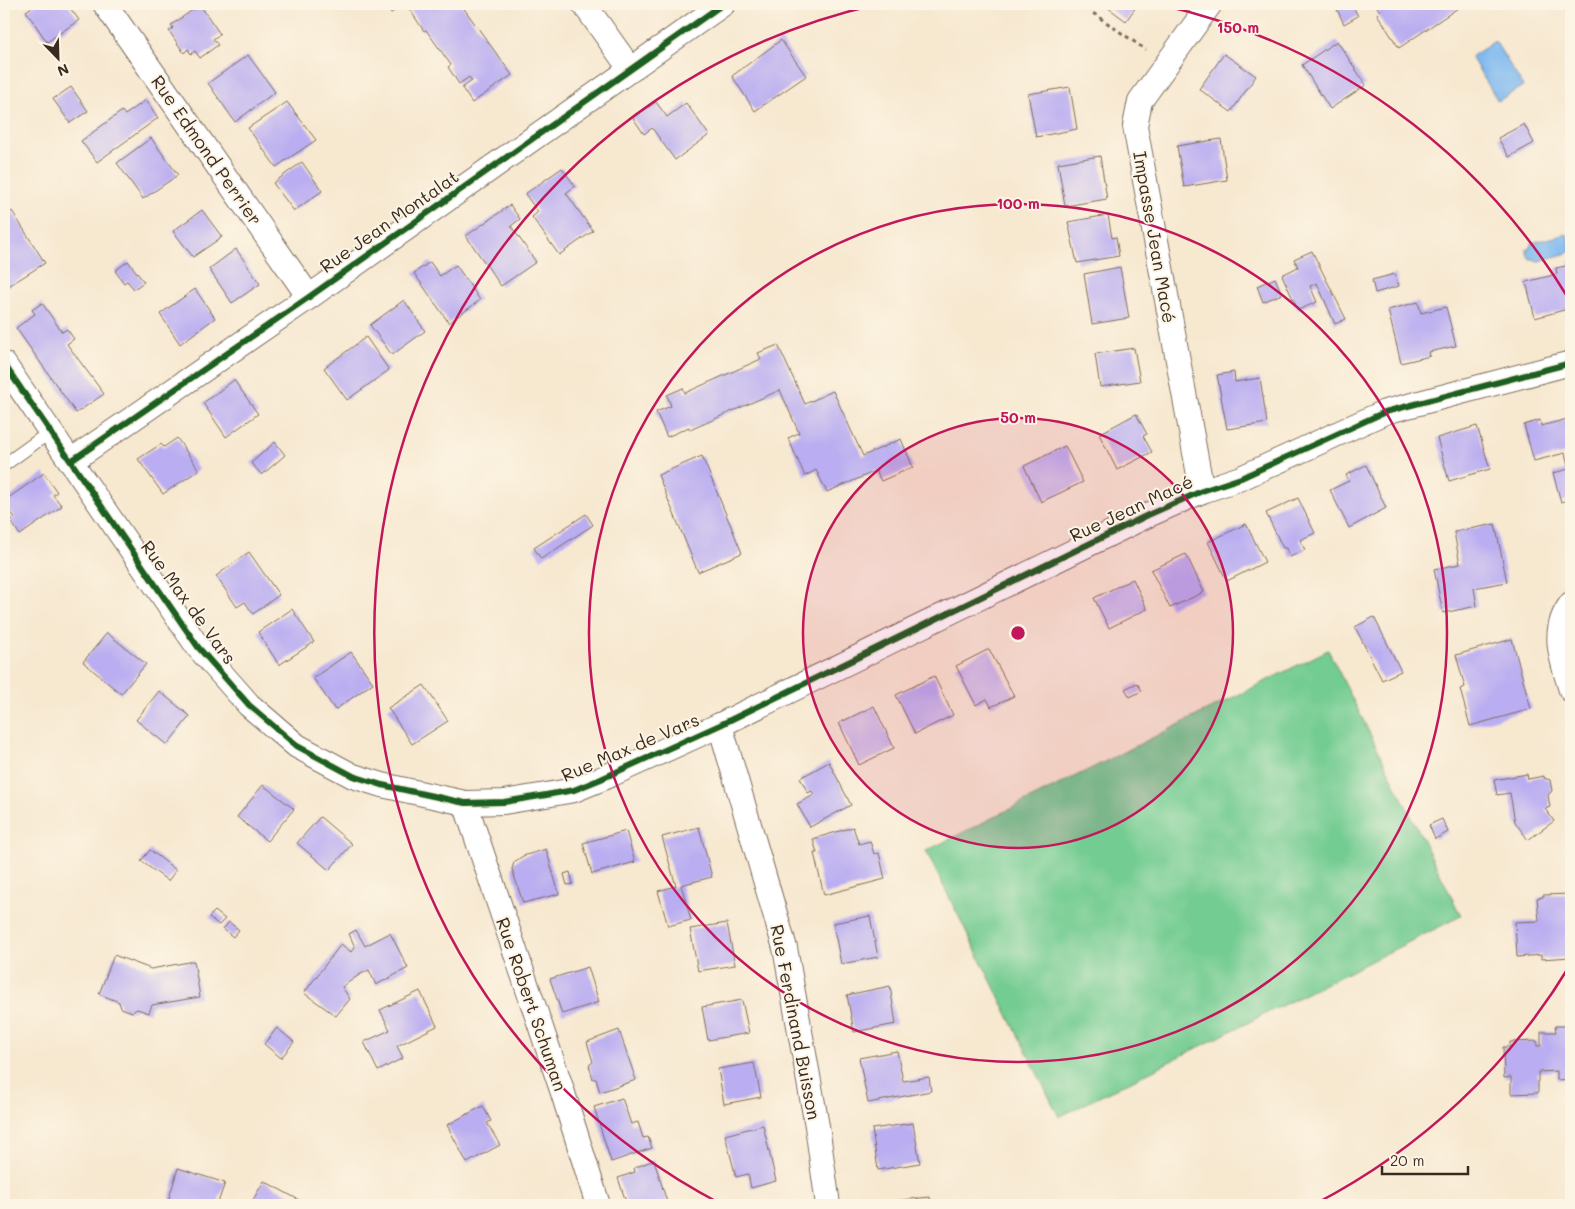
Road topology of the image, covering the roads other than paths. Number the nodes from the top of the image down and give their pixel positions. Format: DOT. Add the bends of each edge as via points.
graph roads {
  1 [pos="105,4"];
  2 [pos="584,4"];
  3 [pos="723,4"];
  4 [pos="1210,4"];
  5 [pos="630,70"];
  6 [pos="309,297"];
  7 [pos="1571,363"];
  8 [pos="4,364"];
  9 [pos="49,430"];
  10 [pos="71,461"];
  11 [pos="4,465"];
  12 [pos="1202,491"];
  13 [pos="1571,604"];
  14 [pos="1571,690"];
  15 [pos="720,725"];
  16 [pos="465,803"];
  17 [pos="598,1205"];
  18 [pos="828,1205"];
  1 -- 6 [label="street, Rue Edmond Perrier"];
  2 -- 5 [label="street"];
  3 -- 5 [label="street, Rue Jean Montalat"];
  4 -- 12 [label="street, Impasse Jean Macé" via="1140,101 1135,126"];
  5 -- 6 [label="street, Rue Jean Montalat"];
  6 -- 10 [label="street, Rue Jean Montalat"];
  7 -- 12 [label="street, Rue Jean Macé" via="1385,412 1241,478"];
  8 -- 9 [label="street, Rue Max de Vars"];
  9 -- 10 [label="street, Rue Max de Vars"];
  9 -- 11 [label="lane"];
  10 -- 16 [label="street, Rue Max de Vars" via="198,647 249,705 297,746 353,776"];
  12 -- 15 [label="street, Rue Jean Macé"];
  13 -- 14 [label="street" via="1559,631 1560,652"];
  15 -- 16 [label="street, Rue Max de Vars" via="574,790 504,802"];
  15 -- 18 [label="street, Rue Ferdinand Buisson" via="784,948"];
  16 -- 17 [label="street, Rue Robert Schuman"];
}
